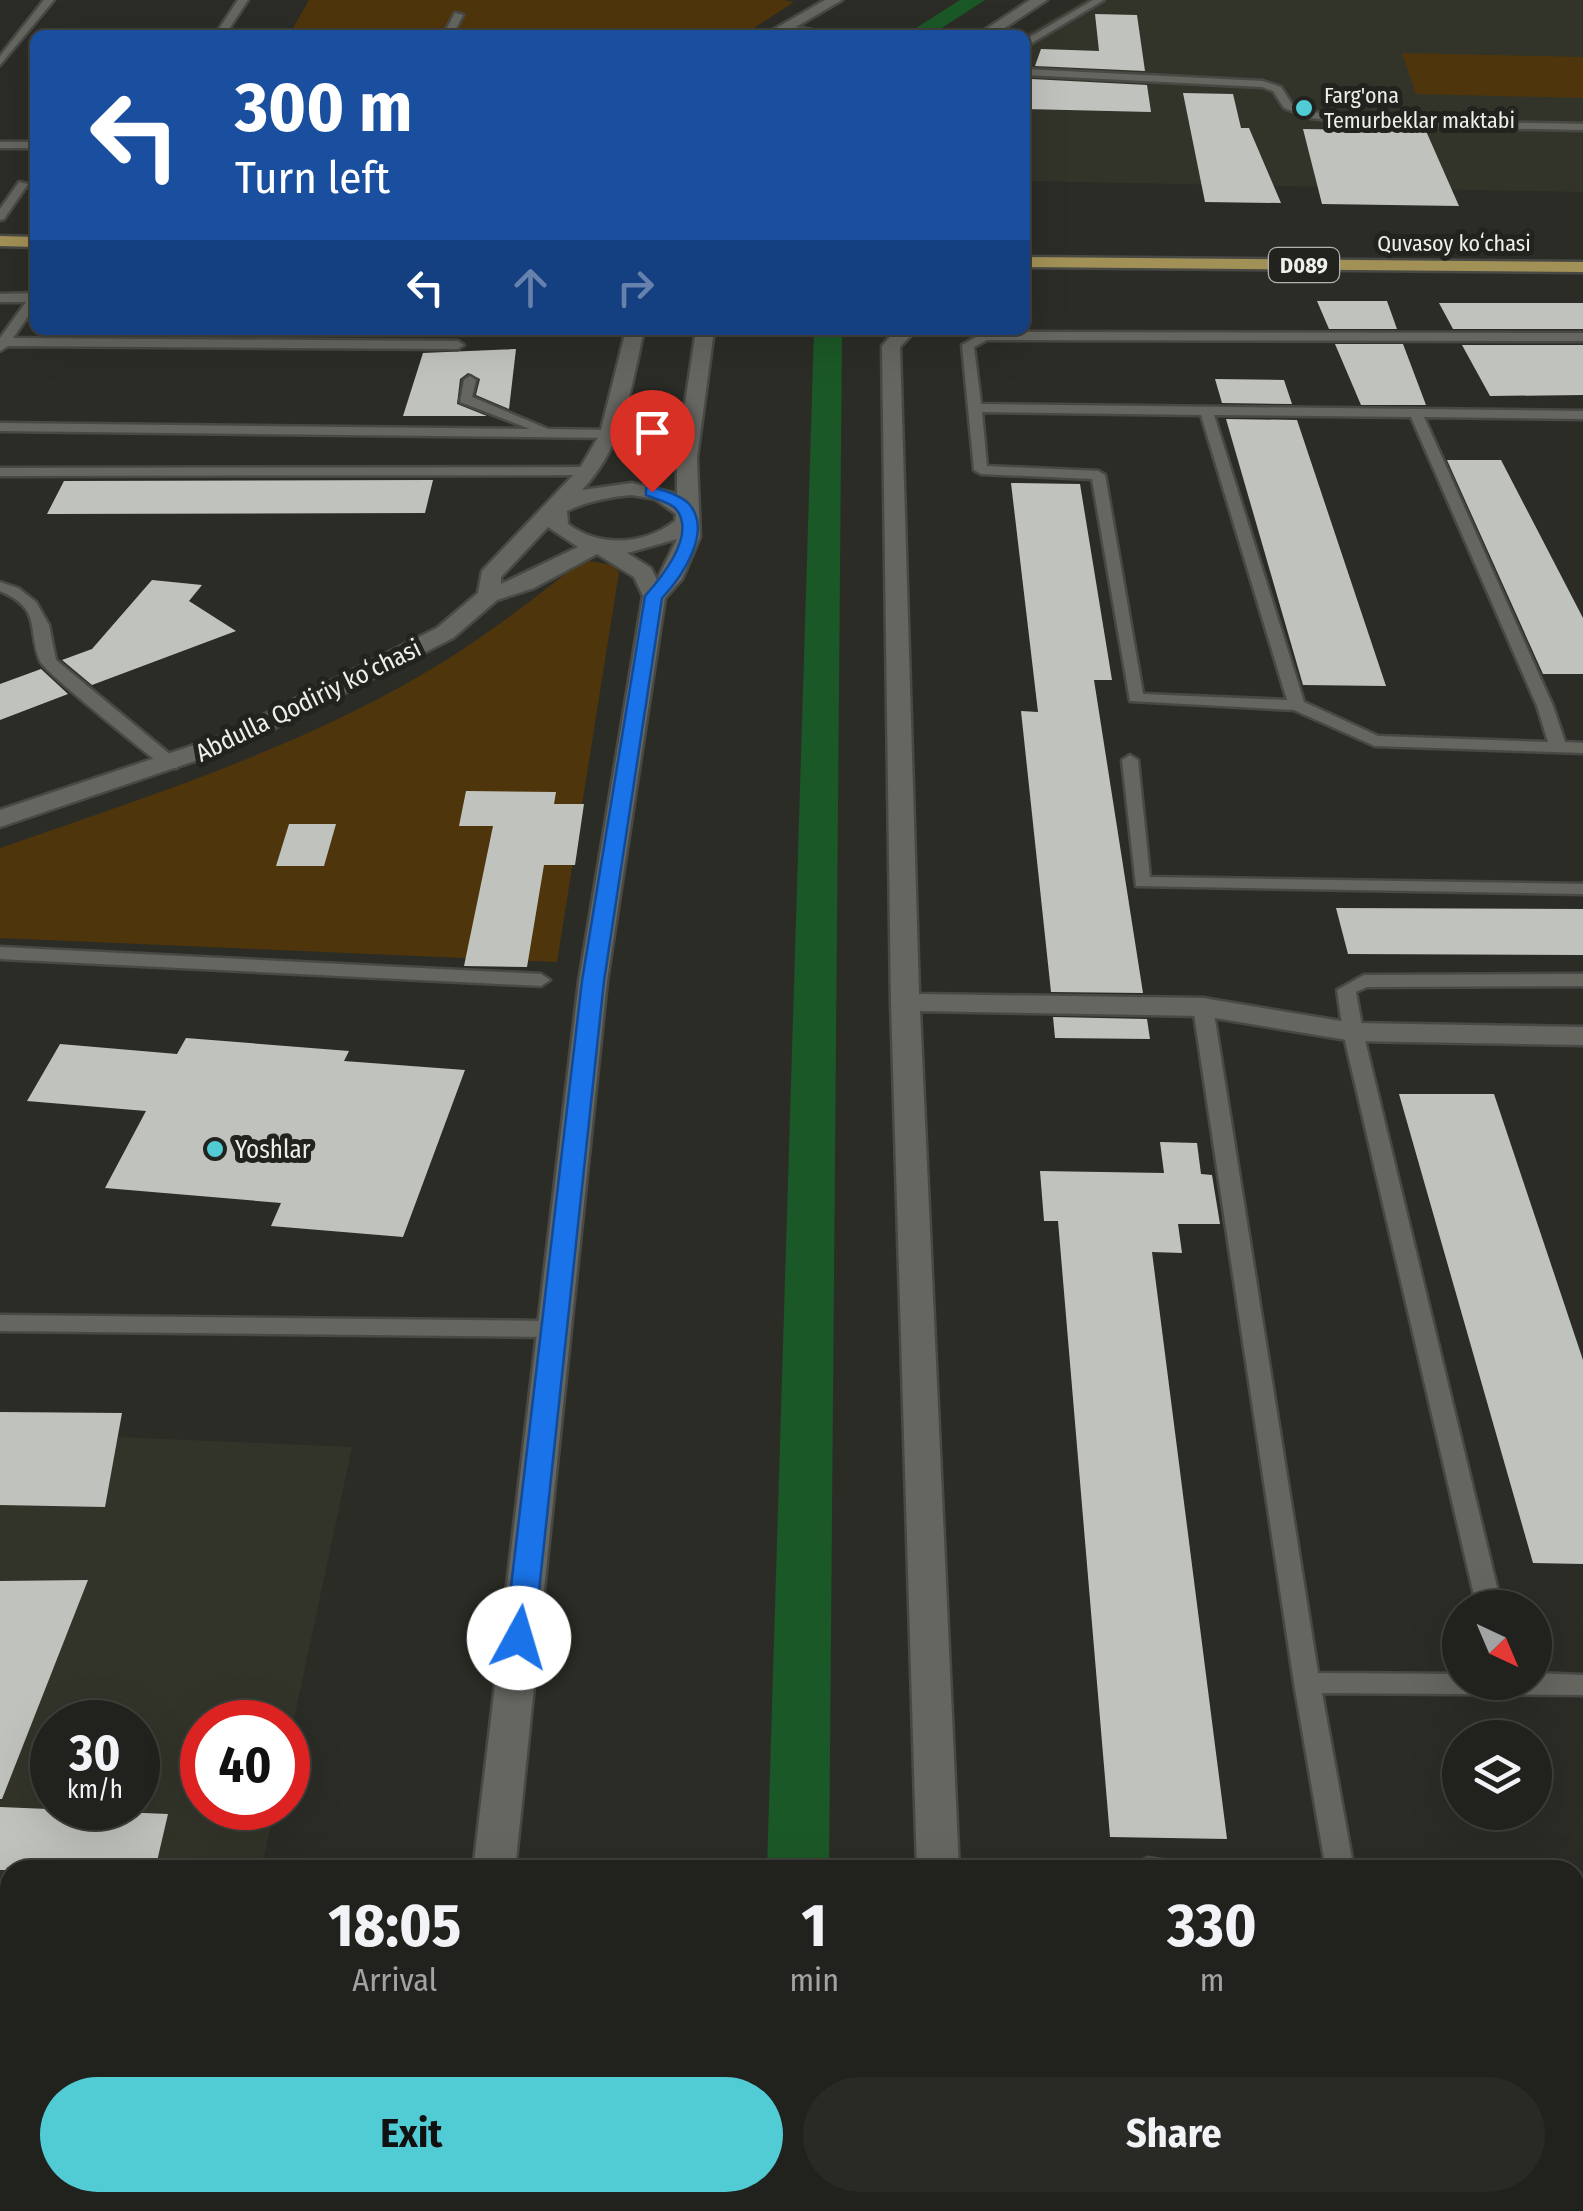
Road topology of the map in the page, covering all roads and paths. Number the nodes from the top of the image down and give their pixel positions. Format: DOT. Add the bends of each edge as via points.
graph roads {
  1 [pos="49,0"];
  2 [pos="243,0"];
  3 [pos="835,0"];
  4 [pos="1040,0"];
  5 [pos="1099,0"];
  6 [pos="458,15"];
  7 [pos="223,30"];
  8 [pos="450,30"];
  9 [pos="781,30"];
  10 [pos="992,30"];
  11 [pos="1030,41"];
  12 [pos="0,62"];
  13 [pos="1030,72"];
  14 [pos="1583,127"];
  15 [pos="0,145"];
  16 [pos="30,145"];
  17 [pos="0,184"];
  18 [pos="29,184"];
  19 [pos="0,217"];
  20 [pos="0,242"];
  21 [pos="30,242"];
  22 [pos="1030,247"];
  23 [pos="1583,252"];
  24 [pos="0,254"];
  25 [pos="30,254"];
  26 [pos="1030,262"];
  27 [pos="1583,267"];
  28 [pos="30,297"];
  29 [pos="0,298"];
  30 [pos="30,304"];
  31 [pos="634,335"];
  32 [pos="704,335"];
  33 [pos="902,335"];
  34 [pos="1583,337"];
  35 [pos="2,344"];
  36 [pos="458,345"];
  37 [pos="470,380"];
  38 [pos="974,408"];
  39 [pos="1206,410"];
  40 [pos="1416,414"];
  41 [pos="1583,414"];
  42 [pos="0,428"];
  43 [pos="552,434"];
  44 [pos="610,434"];
  45 [pos="589,470"];
  46 [pos="0,472"];
  47 [pos="556,508"];
  48 [pos="686,513"];
  49 [pos="598,545"];
  50 [pos="0,586"];
  51 [pos="489,595"];
  52 [pos="654,596"];
  53 [pos="1297,705"];
  54 [pos="1558,747"];
  55 [pos="1583,748"];
  56 [pos="1130,760"];
  57 [pos="171,764"];
  58 [pos="0,819"];
  59 [pos="1583,889"];
  60 [pos="0,953"];
  61 [pos="541,980"];
  62 [pos="1583,980"];
  63 [pos="905,1002"];
  64 [pos="1203,1007"];
  65 [pos="1353,1032"];
  66 [pos="1583,1036"];
  67 [pos="0,1323"];
  68 [pos="552,1329"];
  69 [pos="1486,1590"];
  70 [pos="1307,1683"];
  71 [pos="1442,1684"];
  72 [pos="1552,1685"];
  73 [pos="1583,1685"];
  74 [pos="495,1860"];
  75 [pos="938,1860"];
  76 [pos="1338,1860"];
  1 -- 12 [label="lane"];
  2 -- 7 [label="lane"];
  3 -- 9 [label="street"];
  4 -- 10 [label="street"];
  5 -- 11 [label="lane"];
  6 -- 8 [label="lane"];
  13 -- 14 [label="lane" via="1262,84 1310,114 1378,122"];
  15 -- 16 [label="lane"];
  17 -- 18 [label="lane"];
  18 -- 19 [label="lane"];
  20 -- 21 [label="main road"];
  22 -- 23 [label="main road, Quvasoy koʻchasi / D089"];
  24 -- 25 [label="main road"];
  26 -- 27 [label="main road, Quvasoy koʻchasi / D089"];
  28 -- 29 [label="lane"];
  30 -- 35 [label="lane"];
  31 -- 44 [label="street, Abdulla Qodiriy koʻchasi"];
  32 -- 48 [label="street"];
  33 -- 63 [label="street" via="891,346"];
  34 -- 38 [label="lane" via="986,336 968,345"];
  35 -- 36 [label="lane"];
  37 -- 43 [label="lane" via="464,399"];
  38 -- 39 [label="lane"];
  38 -- 53 [label="lane" via="981,470 1098,475 1136,698"];
  39 -- 40 [label="lane"];
  39 -- 53 [label="lane"];
  40 -- 41 [label="lane"];
  40 -- 54 [label="lane"];
  42 -- 43 [label="lane"];
  43 -- 44 [label="lane"];
  44 -- 45 [label="street, Abdulla Qodiriy koʻchasi"];
  45 -- 46 [label="lane"];
  45 -- 47 [label="street, Abdulla Qodiriy koʻchasi"];
  47 -- 48 [label="street" via="591,493 632,489 669,497"];
  47 -- 49 [label="street" via="566,534"];
  47 -- 51 [label="street, Abdulla Qodiriy koʻchasi" via="490,576"];
  48 -- 49 [label="street" via="685,523 662,539"];
  48 -- 52 [label="street" via="689,537 671,579"];
  49 -- 51 [label="street, Abdulla Qodiriy koʻchasi" via="526,584"];
  49 -- 52 [label="street" via="643,573"];
  50 -- 57 [label="lane" via="36,608 48,662"];
  51 -- 57 [label="street, Abdulla Qodiriy koʻchasi" via="429,642"];
  52 -- 68 [label="street" via="593,981"];
  53 -- 54 [label="lane" via="1374,741"];
  54 -- 55 [label="lane"];
  56 -- 59 [label="lane" via="1142,882"];
  57 -- 58 [label="street, Abdulla Qodiriy koʻchasi"];
  60 -- 61 [label="lane"];
  62 -- 65 [label="lane" via="1364,981 1346,990"];
  63 -- 64 [label="street"];
  63 -- 75 [label="street"];
  64 -- 65 [label="street"];
  64 -- 70 [label="lane"];
  65 -- 66 [label="street"];
  65 -- 69 [label="lane"];
  67 -- 68 [label="lane"];
  68 -- 74 [label="street"];
  70 -- 71 [label="lane"];
  70 -- 76 [label="lane"];
  72 -- 73 [label="lane"];
}
